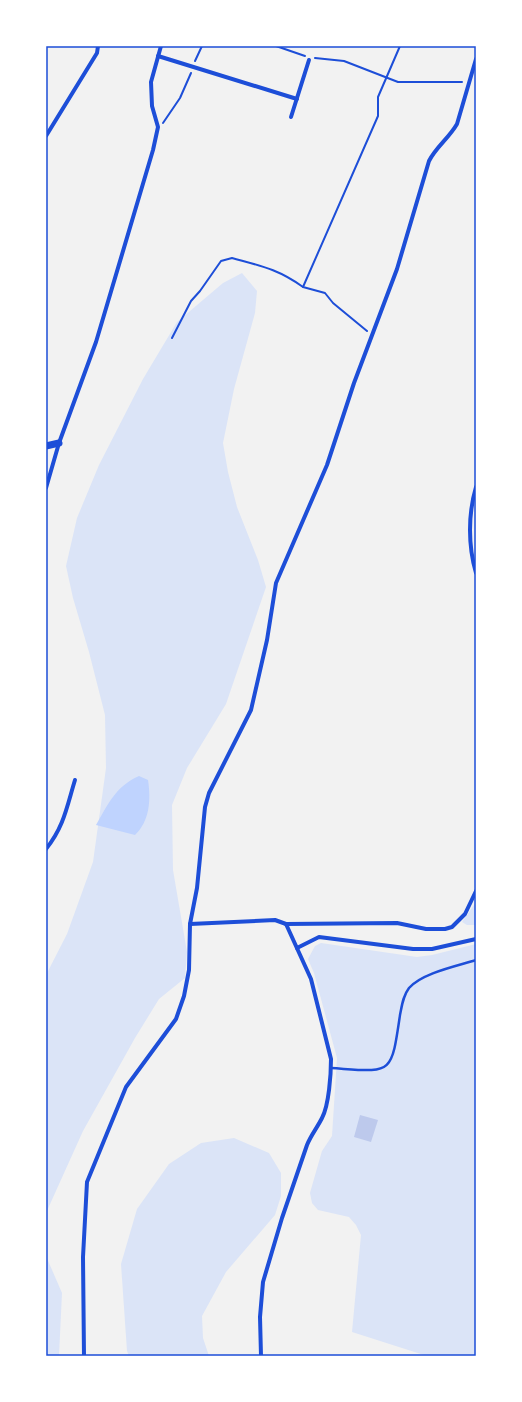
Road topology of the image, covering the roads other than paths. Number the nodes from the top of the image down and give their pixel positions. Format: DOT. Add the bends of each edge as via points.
graph roads {
  1 [pos="98,46"];
  2 [pos="162,46"];
  3 [pos="158,56"];
  4 [pos="476,59"];
  5 [pos="309,60"];
  6 [pos="297,99"];
  7 [pos="291,117"];
  8 [pos="46,136"];
  9 [pos="59,443"];
  10 [pos="46,446"];
  11 [pos="476,487"];
  12 [pos="46,488"];
  13 [pos="476,573"];
  14 [pos="75,780"];
  15 [pos="46,849"];
  16 [pos="476,891"];
  17 [pos="190,924"];
  18 [pos="286,924"];
  19 [pos="476,939"];
  20 [pos="296,948"];
  21 [pos="476,960"];
  22 [pos="331,1068"];
  23 [pos="84,1356"];
  24 [pos="261,1356"];
  1 -- 8 [label="street" via="97,53"];
  2 -- 3 [label="street"];
  3 -- 6 [label="street"];
  3 -- 9 [label="street" via="151,82 152,106 158,127 153,150 96,342"];
  4 -- 17 [label="street" via="457,124 452,134 434,150 397,269 327,465 276,583 251,710 209,794"];
  5 -- 6 [label="street"];
  6 -- 7 [label="street"];
  9 -- 10 [label="street"];
  9 -- 12 [label="street"];
  11 -- 13 [label="street" via="470,540"];
  14 -- 15 [label="street" via="57,836"];
  16 -- 18 [label="street" via="465,914 452,927 445,929 426,929 397,923"];
  17 -- 18 [label="street" via="275,920"];
  17 -- 23 [label="street" via="188,970 184,996 176,1019 126,1087 87,1182 83,1257"];
  18 -- 20 [label="street"];
  19 -- 20 [label="street" via="432,949 419,949 319,938"];
  20 -- 22 [label="street" via="311,979"];
  21 -- 22 [label="lane" via="423,977 409,988 402,1003 395,1052 388,1065 376,1071"];
  22 -- 24 [label="street" via="324,1113 307,1145 263,1282 260,1317"];
}
